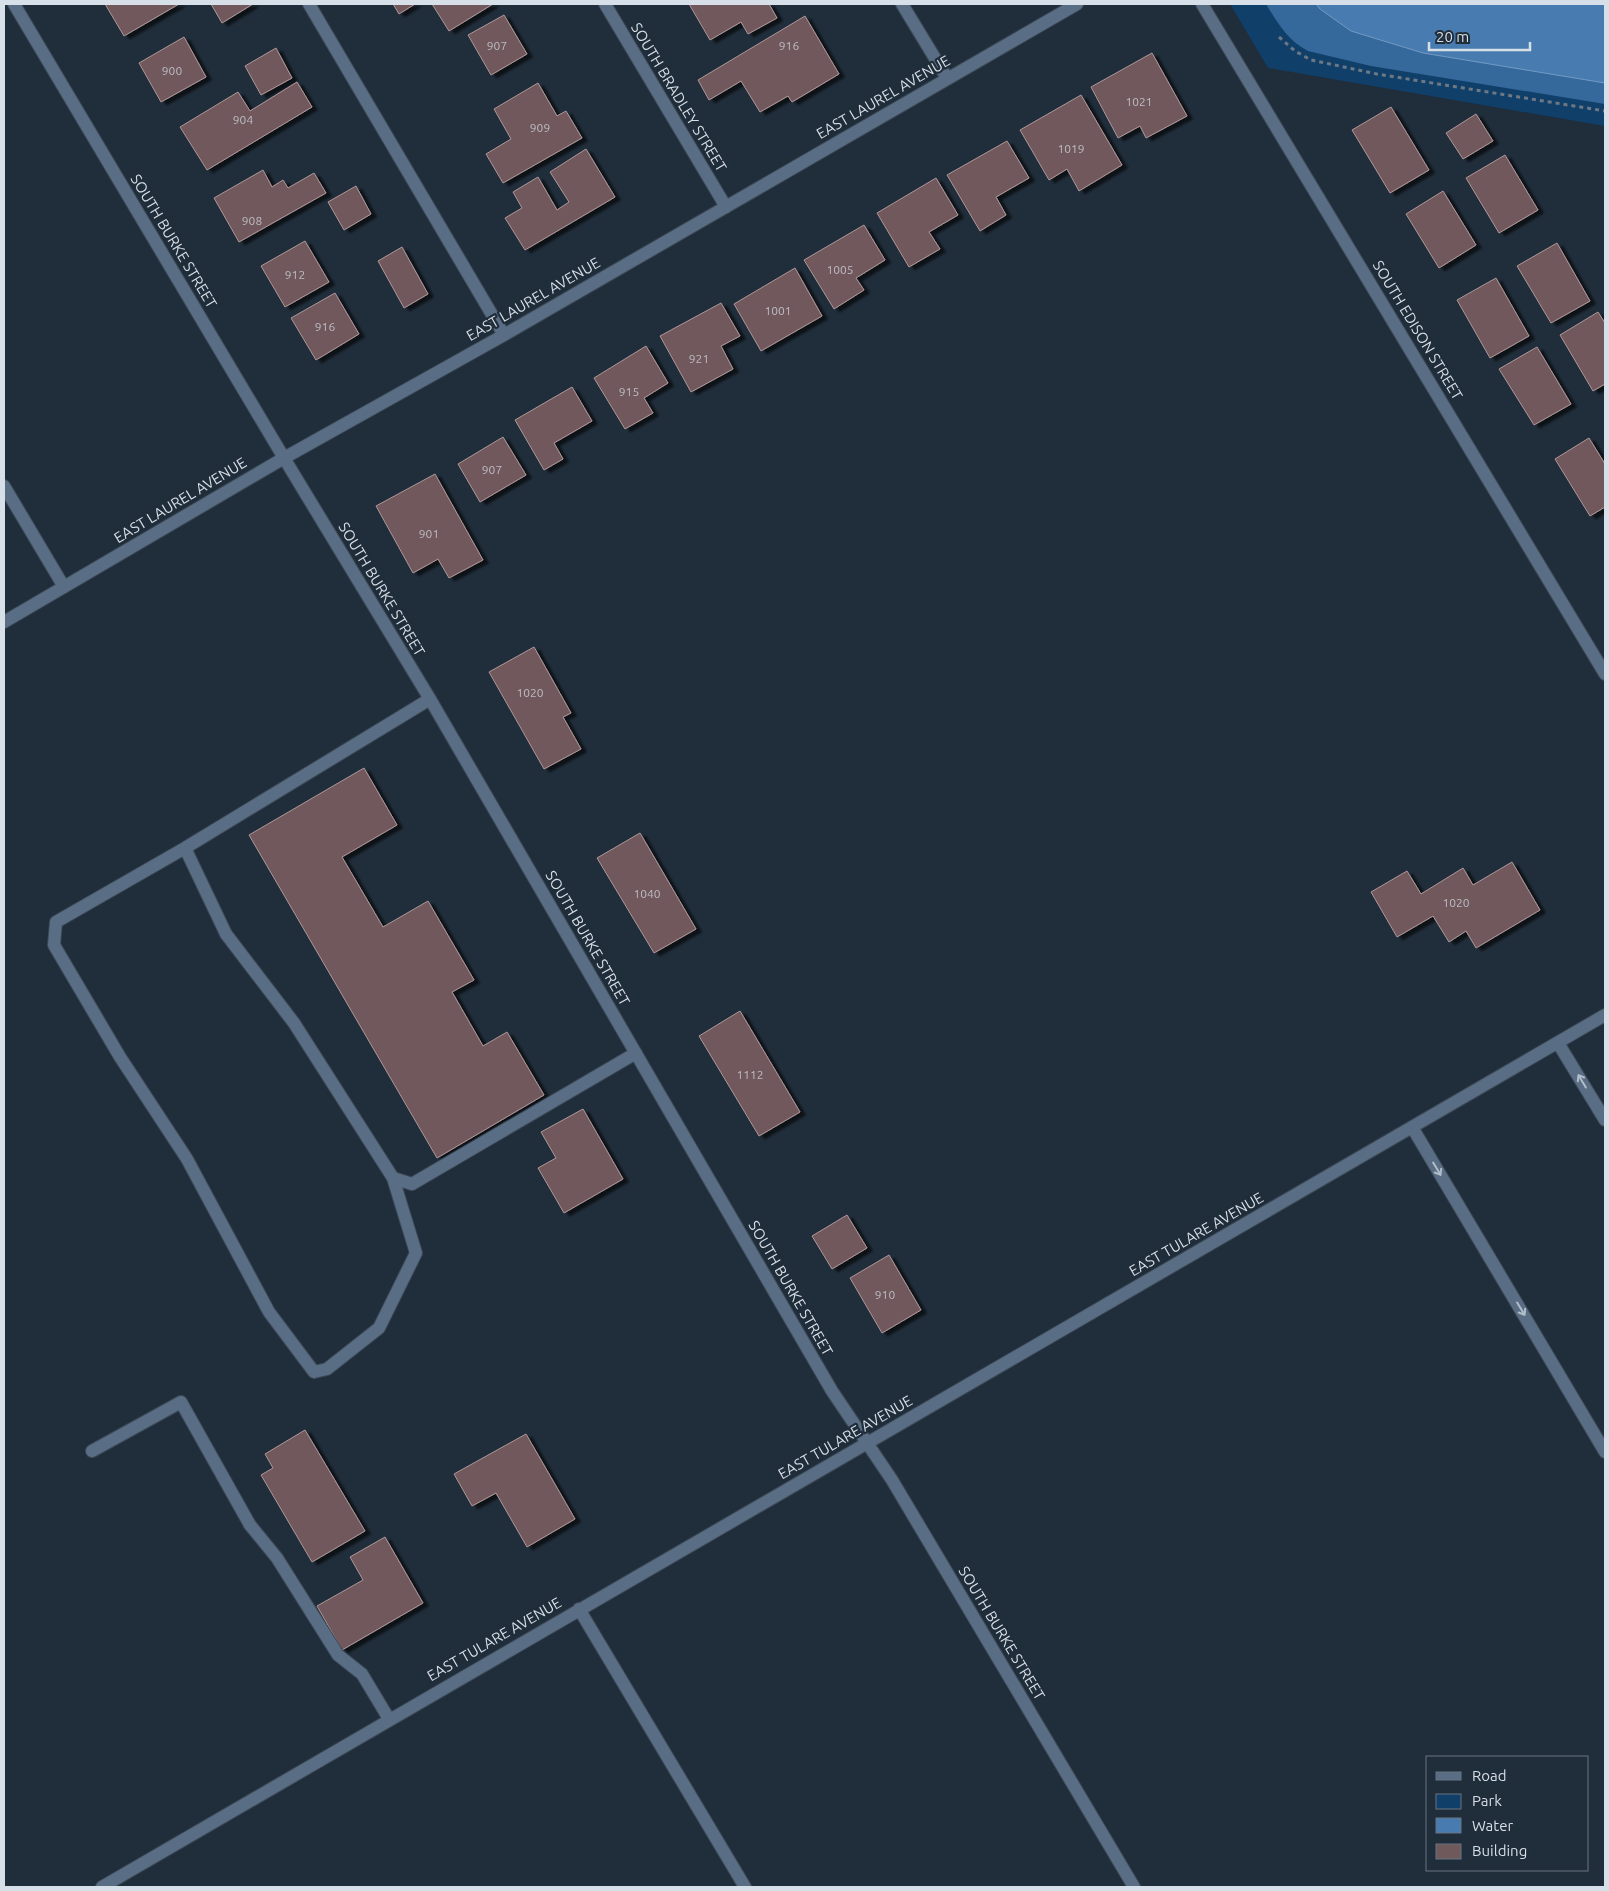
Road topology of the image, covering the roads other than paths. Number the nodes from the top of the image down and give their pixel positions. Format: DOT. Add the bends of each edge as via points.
graph roads {
  1 [pos="14,4"];
  2 [pos="309,4"];
  3 [pos="605,4"];
  4 [pos="902,4"];
  5 [pos="1077,4"];
  6 [pos="1202,4"];
  7 [pos="948,78"];
  8 [pos="726,207"];
  9 [pos="504,335"];
  10 [pos="284,458"];
  11 [pos="4,486"];
  12 [pos="64,587"];
  13 [pos="4,622"];
  14 [pos="1605,674"];
  15 [pos="430,699"];
  16 [pos="185,848"];
  17 [pos="1605,1015"];
  18 [pos="1558,1042"];
  19 [pos="636,1053"];
  20 [pos="1605,1120"];
  21 [pos="1412,1128"];
  22 [pos="393,1178"];
  23 [pos="867,1443"];
  24 [pos="92,1451"];
  25 [pos="1605,1452"];
  26 [pos="579,1609"];
  27 [pos="389,1719"];
  28 [pos="102,1887"];
  29 [pos="745,1887"];
  30 [pos="1134,1887"];
  1 -- 10 [label="street, SOUTH BURKE STREET"];
  2 -- 9 [label="street"];
  3 -- 8 [label="street, SOUTH BRADLEY STREET"];
  4 -- 7 [label="street"];
  5 -- 7 [label="street, EAST LAUREL AVENUE"];
  6 -- 14 [label="street, SOUTH EDISON STREET"];
  7 -- 8 [label="street, EAST LAUREL AVENUE"];
  8 -- 9 [label="street, EAST LAUREL AVENUE"];
  9 -- 10 [label="street, EAST LAUREL AVENUE"];
  10 -- 12 [label="street, EAST LAUREL AVENUE"];
  10 -- 15 [label="street, SOUTH BURKE STREET"];
  11 -- 12 [label="street"];
  12 -- 13 [label="street, EAST LAUREL AVENUE"];
  15 -- 16 [label="street"];
  15 -- 19 [label="street, SOUTH BURKE STREET"];
  16 -- 22 [label="street" via="226,934 294,1024"];
  16 -- 22 [label="street" via="56,922 54,945 120,1057 187,1159 269,1312 314,1372 327,1369 379,1328 416,1252"];
  17 -- 18 [label="street, EAST TULARE AVENUE"];
  20 -- 18 [label="street, one-way"];
  18 -- 21 [label="street, EAST TULARE AVENUE"];
  19 -- 22 [label="street" via="412,1184"];
  19 -- 23 [label="street, SOUTH BURKE STREET" via="832,1390"];
  21 -- 23 [label="street, EAST TULARE AVENUE"];
  21 -- 25 [label="street, one-way"];
  23 -- 26 [label="street, EAST TULARE AVENUE"];
  23 -- 30 [label="street, SOUTH BURKE STREET"];
  24 -- 27 [label="street" via="181,1402 250,1525 277,1558 338,1654 362,1674"];
  26 -- 27 [label="street, EAST TULARE AVENUE"];
  26 -- 29 [label="street"];
  27 -- 28 [label="street, EAST TULARE AVENUE"];
}
